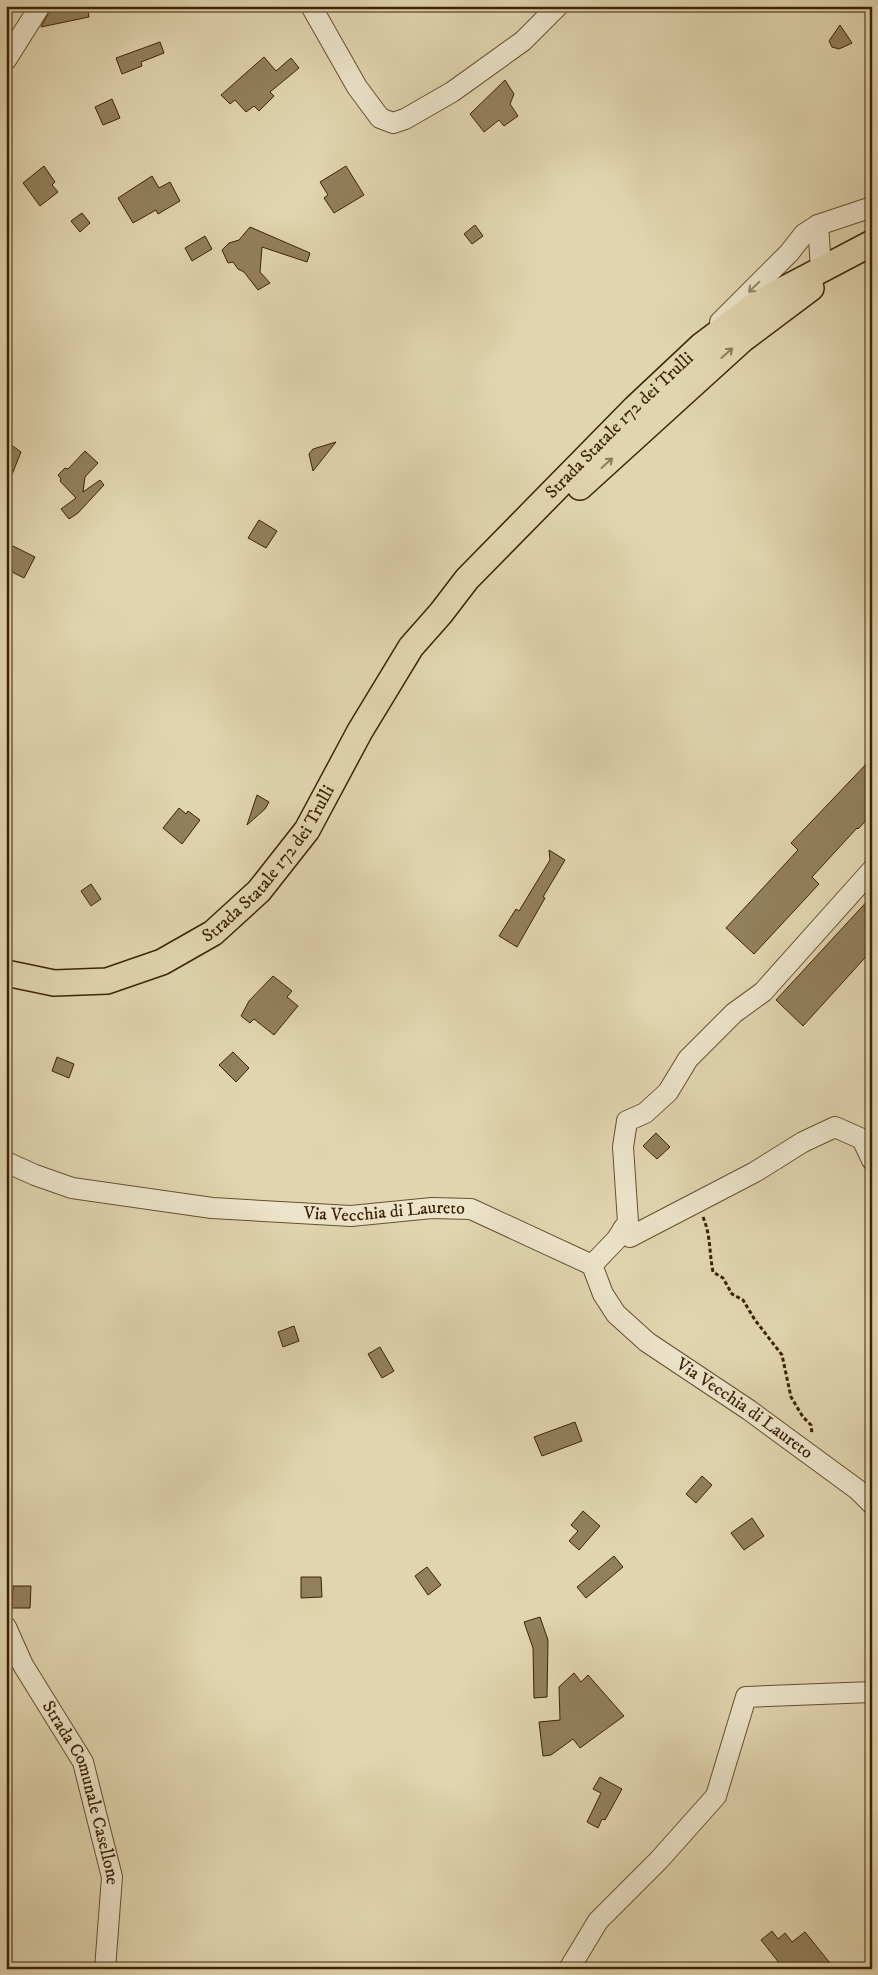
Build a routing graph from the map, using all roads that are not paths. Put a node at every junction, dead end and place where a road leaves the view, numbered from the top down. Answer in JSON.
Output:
{"nodes":[{"id":1,"x":40,"y":6,"type":"edge"},
{"id":2,"x":311,"y":6,"type":"edge"},
{"id":3,"x":558,"y":6,"type":"edge"},
{"id":4,"x":6,"y":60,"type":"edge"},
{"id":5,"x":872,"y":208,"type":"edge"},
{"id":6,"x":818,"y":225,"type":"junction"},
{"id":7,"x":872,"y":243,"type":"edge"},
{"id":8,"x":789,"y":253,"type":"junction"},
{"id":9,"x":821,"y":268,"type":"junction"},
{"id":10,"x":799,"y":280,"type":"junction"},
{"id":11,"x":702,"y":346,"type":"junction"},
{"id":12,"x":441,"y":613,"type":"junction"},
{"id":13,"x":872,"y":870,"type":"edge"},
{"id":14,"x":6,"y":973,"type":"edge"},
{"id":15,"x":872,"y":1160,"type":"edge"},
{"id":16,"x":6,"y":1162,"type":"edge"},
{"id":17,"x":624,"y":1229,"type":"junction"},
{"id":18,"x":592,"y":1265,"type":"junction"},
{"id":19,"x":872,"y":1504,"type":"edge"},
{"id":20,"x":6,"y":1627,"type":"edge"},
{"id":21,"x":872,"y":1692,"type":"edge"},
{"id":22,"x":106,"y":1969,"type":"edge"},
{"id":23,"x":569,"y":1969,"type":"edge"}],
"edges":[{"from":1,"to":4,"type":"street"},
{"from":2,"to":3,"type":"street"},
{"from":5,"to":6,"type":"street"},
{"from":6,"to":8,"type":"street"},
{"from":6,"to":9,"type":"street"},
{"from":7,"to":9,"type":"main road","name":"Strada Statale 172 dei Trulli"},
{"from":8,"to":10,"type":"street"},
{"from":8,"to":11,"type":"street","one_way":true},
{"from":9,"to":10,"type":"main road","name":"Strada Statale 172 dei Trulli"},
{"from":12,"to":9,"type":"main road","name":"Strada Statale 172 dei Trulli","one_way":true},
{"from":10,"to":11,"type":"main road","name":"Strada Statale 172 dei Trulli"},
{"from":11,"to":12,"type":"main road","name":"Strada Statale 172 dei Trulli"},
{"from":12,"to":14,"type":"main road","name":"Strada Statale 172 dei Trulli"},
{"from":13,"to":17,"type":"street"},
{"from":15,"to":17,"type":"street"},
{"from":16,"to":18,"type":"street","name":"Via Vecchia di Laureto"},
{"from":17,"to":18,"type":"street"},
{"from":18,"to":19,"type":"street","name":"Via Vecchia di Laureto"},
{"from":20,"to":22,"type":"street","name":"Strada Comunale Casellone"},
{"from":21,"to":23,"type":"street"}]}
